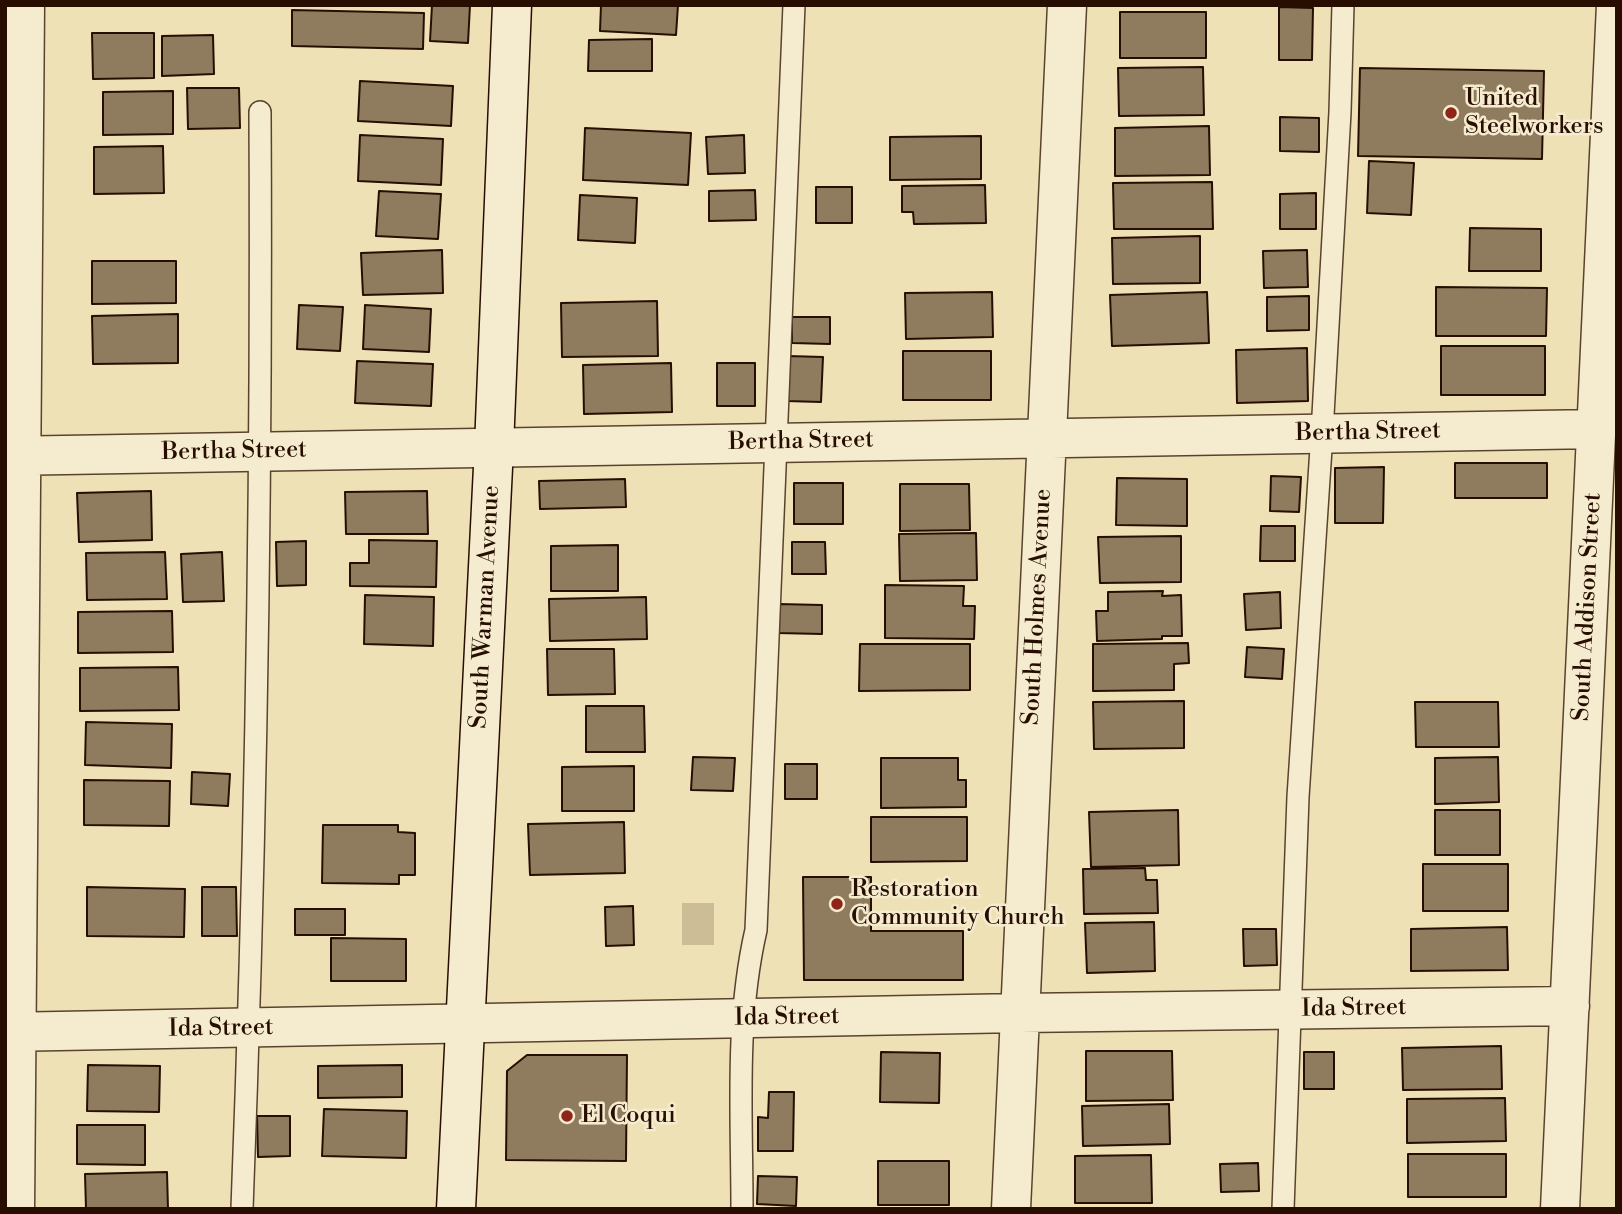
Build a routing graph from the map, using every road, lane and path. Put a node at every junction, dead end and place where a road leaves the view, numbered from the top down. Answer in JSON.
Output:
{"nodes":[{"id":1,"x":25,"y":5,"type":"edge"},
{"id":2,"x":512,"y":5,"type":"edge"},
{"id":3,"x":794,"y":5,"type":"edge"},
{"id":4,"x":1066,"y":5,"type":"edge"},
{"id":5,"x":1343,"y":5,"type":"edge"},
{"id":6,"x":1616,"y":5,"type":"edge"},
{"id":7,"x":260,"y":112,"type":"dead end"},
{"id":8,"x":1597,"y":429,"type":"junction"},
{"id":9,"x":1322,"y":433,"type":"junction"},
{"id":10,"x":1046,"y":439,"type":"junction"},
{"id":11,"x":776,"y":443,"type":"junction"},
{"id":12,"x":494,"y":447,"type":"junction"},
{"id":13,"x":260,"y":451,"type":"junction"},
{"id":14,"x":14,"y":455,"type":"edge"},
{"id":15,"x":1570,"y":1006,"type":"junction"},
{"id":16,"x":1292,"y":1010,"type":"junction"},
{"id":17,"x":1020,"y":1013,"type":"junction"},
{"id":18,"x":742,"y":1019,"type":"junction"},
{"id":19,"x":465,"y":1025,"type":"junction"},
{"id":20,"x":249,"y":1028,"type":"junction"},
{"id":21,"x":11,"y":1032,"type":"edge"},
{"id":22,"x":15,"y":1209,"type":"edge"},
{"id":23,"x":242,"y":1209,"type":"edge"},
{"id":24,"x":456,"y":1209,"type":"edge"},
{"id":25,"x":742,"y":1209,"type":"edge"},
{"id":26,"x":1011,"y":1209,"type":"edge"},
{"id":27,"x":1283,"y":1209,"type":"edge"},
{"id":28,"x":1560,"y":1209,"type":"edge"}],
"edges":[{"from":1,"to":14,"type":"street"},
{"from":2,"to":12,"type":"street","name":"South Warman Avenue"},
{"from":3,"to":11,"type":"lane"},
{"from":4,"to":10,"type":"street","name":"South Holmes Avenue"},
{"from":5,"to":9,"type":"lane"},
{"from":6,"to":8,"type":"street","name":"South Addison Street"},
{"from":7,"to":13,"type":"lane"},
{"from":8,"to":9,"type":"street","name":"Bertha Street"},
{"from":8,"to":15,"type":"street","name":"South Addison Street"},
{"from":9,"to":10,"type":"street","name":"Bertha Street"},
{"from":9,"to":16,"type":"lane"},
{"from":10,"to":11,"type":"street","name":"Bertha Street"},
{"from":10,"to":17,"type":"street","name":"South Holmes Avenue"},
{"from":11,"to":12,"type":"street","name":"Bertha Street"},
{"from":11,"to":18,"type":"lane"},
{"from":12,"to":13,"type":"street","name":"Bertha Street"},
{"from":12,"to":19,"type":"street","name":"South Warman Avenue"},
{"from":13,"to":14,"type":"street","name":"Bertha Street"},
{"from":13,"to":20,"type":"lane"},
{"from":14,"to":21,"type":"street"},
{"from":15,"to":16,"type":"street","name":"Ida Street"},
{"from":15,"to":28,"type":"street","name":"South Addison Street"},
{"from":16,"to":17,"type":"street","name":"Ida Street"},
{"from":16,"to":27,"type":"lane"},
{"from":17,"to":18,"type":"street","name":"Ida Street"},
{"from":17,"to":26,"type":"street","name":"South Holmes Avenue"},
{"from":18,"to":19,"type":"street","name":"Ida Street"},
{"from":18,"to":25,"type":"lane"},
{"from":19,"to":20,"type":"street","name":"Ida Street"},
{"from":19,"to":24,"type":"street","name":"South Warman Avenue"},
{"from":20,"to":21,"type":"street","name":"Ida Street"},
{"from":20,"to":23,"type":"lane"},
{"from":21,"to":22,"type":"street"}]}
